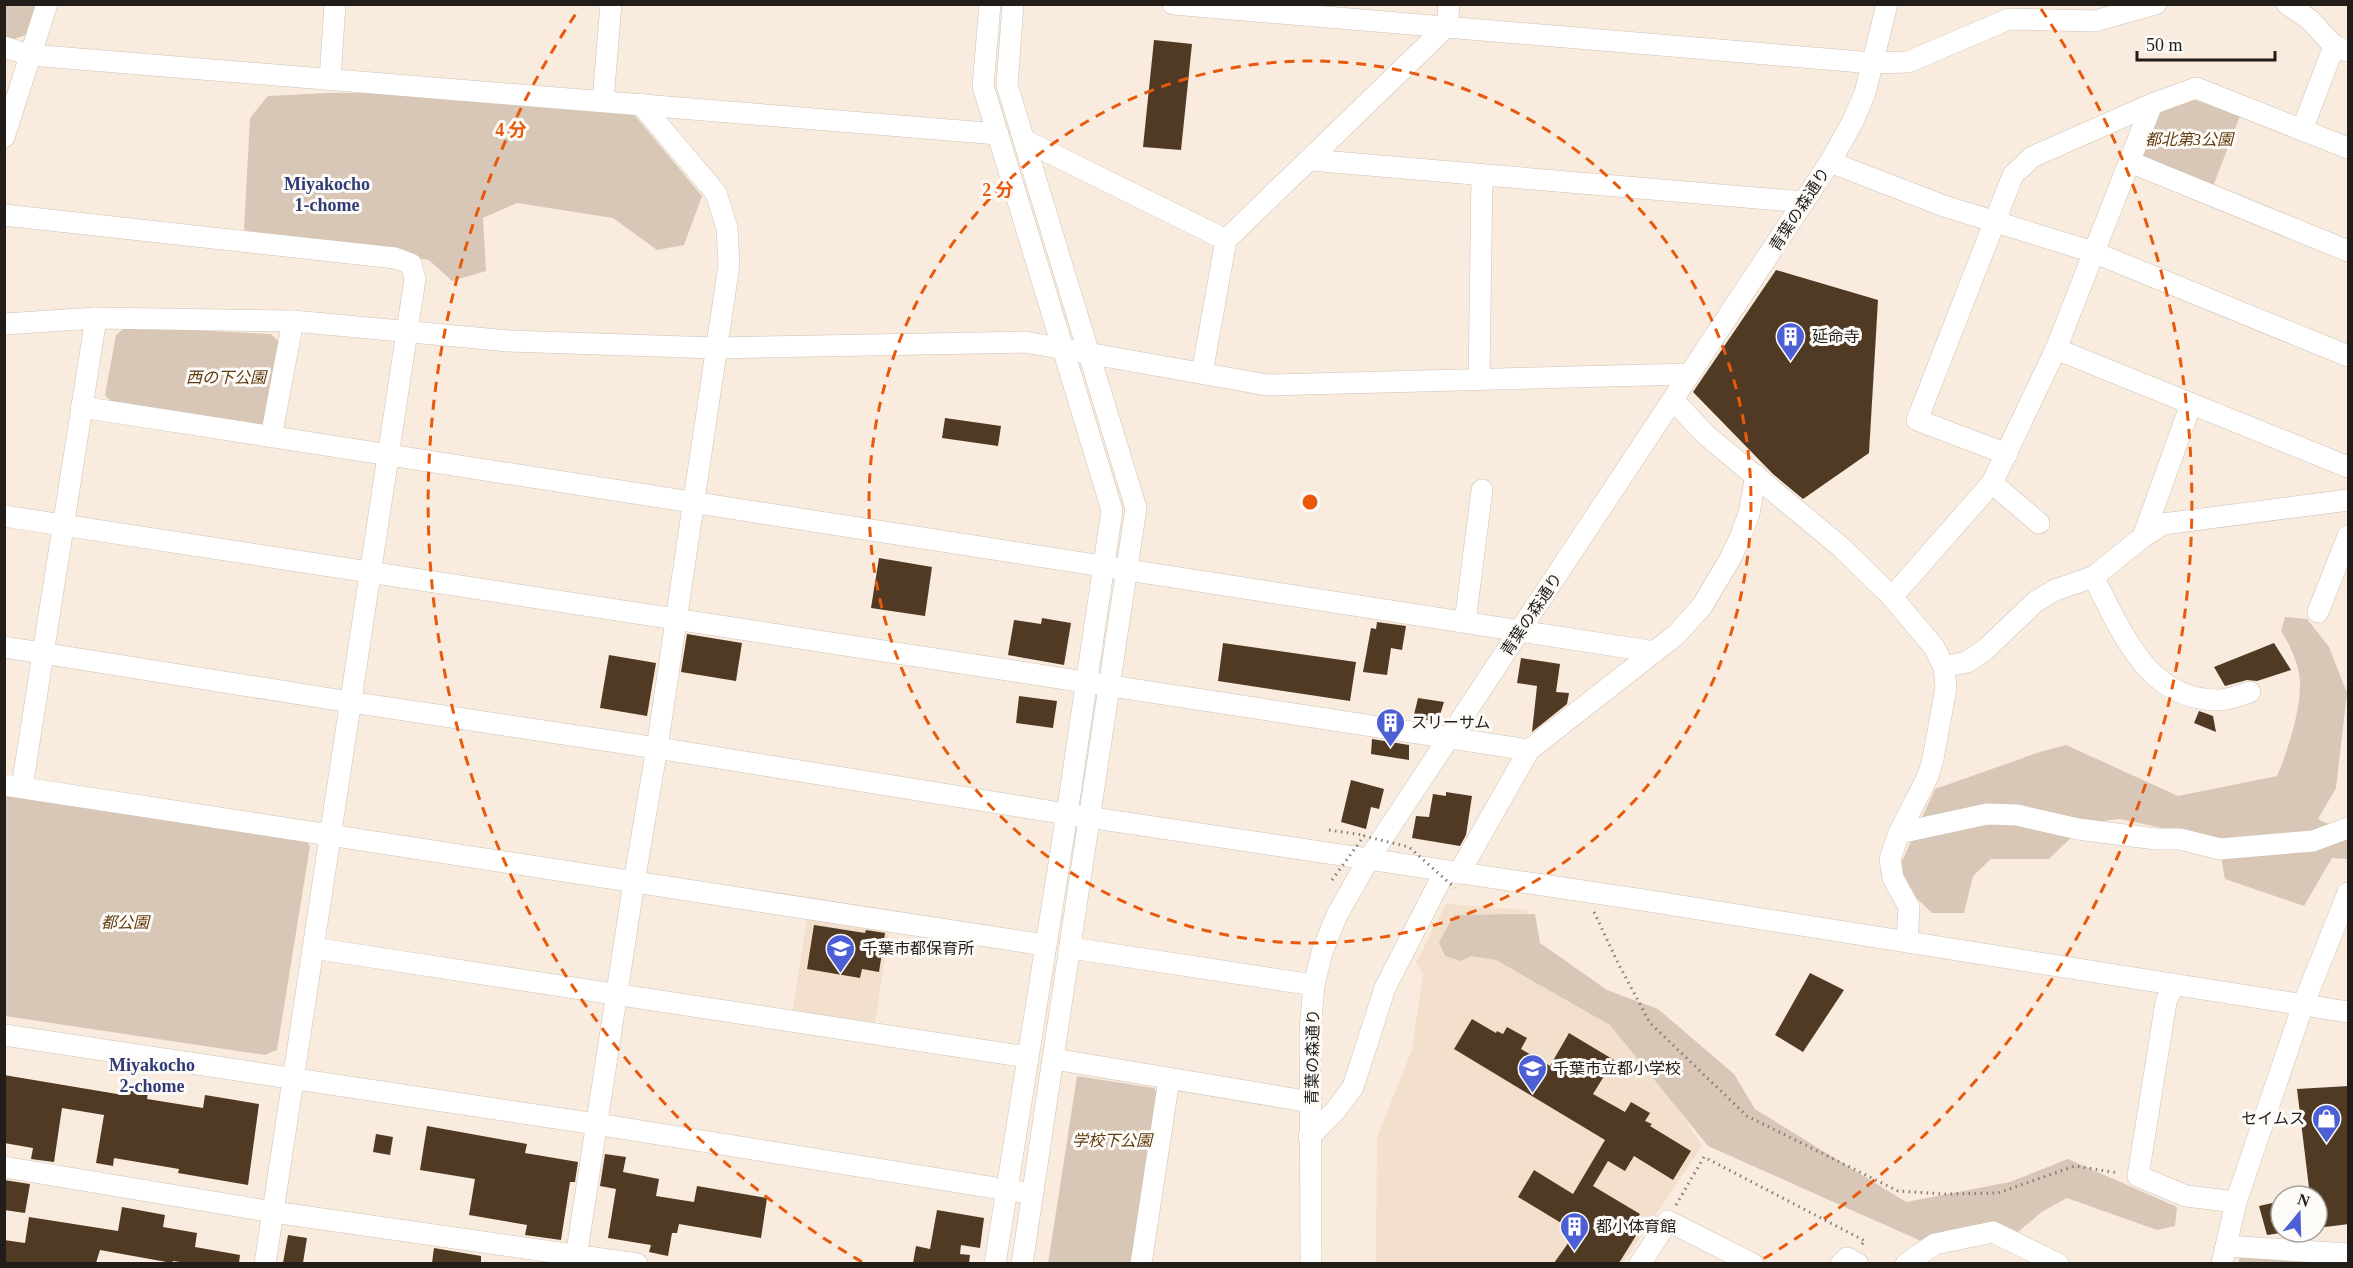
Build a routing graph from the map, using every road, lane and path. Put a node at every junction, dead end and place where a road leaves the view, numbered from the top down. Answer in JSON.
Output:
{"nodes":[{"id":1,"x":47,"y":4,"type":"edge"},
{"id":2,"x":335,"y":4,"type":"edge"},
{"id":3,"x":610,"y":4,"type":"edge"},
{"id":4,"x":990,"y":4,"type":"edge"},
{"id":5,"x":1013,"y":4,"type":"edge"},
{"id":6,"x":1173,"y":4,"type":"edge"},
{"id":7,"x":1449,"y":4,"type":"edge"},
{"id":8,"x":1887,"y":4,"type":"edge"},
{"id":9,"x":2156,"y":4,"type":"edge"},
{"id":10,"x":2287,"y":4,"type":"edge"},
{"id":11,"x":1448,"y":26,"type":"junction"},
{"id":12,"x":4,"y":47,"type":"edge"},
{"id":13,"x":2341,"y":49,"type":"edge"},
{"id":14,"x":30,"y":55,"type":"junction"},
{"id":15,"x":1873,"y":63,"type":"junction"},
{"id":16,"x":330,"y":79,"type":"junction"},
{"id":17,"x":603,"y":101,"type":"junction"},
{"id":18,"x":641,"y":104,"type":"junction"},
{"id":19,"x":2152,"y":104,"type":"junction"},
{"id":20,"x":2302,"y":130,"type":"junction"},
{"id":21,"x":998,"y":134,"type":"junction"},
{"id":22,"x":4,"y":138,"type":"edge"},
{"id":23,"x":1024,"y":140,"type":"junction"},
{"id":24,"x":2349,"y":148,"type":"edge"},
{"id":25,"x":1310,"y":160,"type":"junction"},
{"id":26,"x":1830,"y":162,"type":"junction"},
{"id":27,"x":2130,"y":162,"type":"junction"},
{"id":28,"x":1482,"y":175,"type":"junction"},
{"id":29,"x":1804,"y":202,"type":"junction"},
{"id":30,"x":4,"y":215,"type":"edge"},
{"id":31,"x":1994,"y":222,"type":"junction"},
{"id":32,"x":1226,"y":240,"type":"junction"},
{"id":33,"x":2349,"y":250,"type":"edge"},
{"id":34,"x":2093,"y":252,"type":"junction"},
{"id":35,"x":96,"y":318,"type":"junction"},
{"id":36,"x":293,"y":321,"type":"junction"},
{"id":37,"x":4,"y":324,"type":"edge"},
{"id":38,"x":407,"y":331,"type":"junction"},
{"id":39,"x":717,"y":348,"type":"junction"},
{"id":40,"x":1063,"y":348,"type":"junction"},
{"id":41,"x":2056,"y":349,"type":"junction"},
{"id":42,"x":1088,"y":353,"type":"junction"},
{"id":43,"x":2349,"y":356,"type":"edge"},
{"id":44,"x":1202,"y":373,"type":"junction"},
{"id":45,"x":1689,"y":374,"type":"junction"},
{"id":46,"x":1479,"y":380,"type":"junction"},
{"id":47,"x":1673,"y":400,"type":"junction"},
{"id":48,"x":2191,"y":404,"type":"junction"},
{"id":49,"x":81,"y":407,"type":"junction"},
{"id":50,"x":271,"y":437,"type":"junction"},
{"id":51,"x":2007,"y":454,"type":"junction"},
{"id":52,"x":388,"y":455,"type":"junction"},
{"id":53,"x":2349,"y":467,"type":"edge"},
{"id":54,"x":1756,"y":475,"type":"junction"},
{"id":55,"x":1992,"y":483,"type":"junction"},
{"id":56,"x":1482,"y":490,"type":"dead end"},
{"id":57,"x":2349,"y":500,"type":"edge"},
{"id":58,"x":692,"y":502,"type":"junction"},
{"id":59,"x":4,"y":516,"type":"edge"},
{"id":60,"x":2039,"y":523,"type":"dead end"},
{"id":61,"x":63,"y":525,"type":"junction"},
{"id":62,"x":2349,"y":536,"type":"edge"},
{"id":63,"x":2143,"y":537,"type":"junction"},
{"id":64,"x":1104,"y":566,"type":"junction"},
{"id":65,"x":1126,"y":570,"type":"junction"},
{"id":66,"x":370,"y":572,"type":"junction"},
{"id":67,"x":2342,"y":572,"type":"edge"},
{"id":68,"x":2092,"y":577,"type":"junction"},
{"id":69,"x":1892,"y":597,"type":"junction"},
{"id":70,"x":2318,"y":612,"type":"dead end"},
{"id":71,"x":675,"y":619,"type":"junction"},
{"id":72,"x":1465,"y":622,"type":"junction"},
{"id":73,"x":1520,"y":631,"type":"junction"},
{"id":74,"x":4,"y":647,"type":"edge"},
{"id":75,"x":1654,"y":652,"type":"junction"},
{"id":76,"x":43,"y":653,"type":"junction"},
{"id":77,"x":1944,"y":667,"type":"junction"},
{"id":78,"x":1086,"y":682,"type":"junction"},
{"id":79,"x":1109,"y":686,"type":"junction"},
{"id":80,"x":2250,"y":692,"type":"dead end"},
{"id":81,"x":350,"y":702,"type":"junction"},
{"id":82,"x":1449,"y":738,"type":"junction"},
{"id":83,"x":657,"y":748,"type":"junction"},
{"id":84,"x":1529,"y":750,"type":"junction"},
{"id":85,"x":13,"y":786,"type":"edge"},
{"id":86,"x":1067,"y":814,"type":"junction"},
{"id":87,"x":1091,"y":818,"type":"junction"},
{"id":88,"x":2349,"y":828,"type":"edge"},
{"id":89,"x":1329,"y":830,"type":"dead end"},
{"id":90,"x":1899,"y":833,"type":"junction"},
{"id":91,"x":330,"y":835,"type":"junction"},
{"id":92,"x":1364,"y":836,"type":"junction"},
{"id":93,"x":1368,"y":860,"type":"junction"},
{"id":94,"x":1453,"y":877,"type":"junction"},
{"id":95,"x":1332,"y":880,"type":"dead end"},
{"id":96,"x":634,"y":882,"type":"junction"},
{"id":97,"x":1590,"y":892,"type":"junction"},
{"id":98,"x":2349,"y":893,"type":"edge"},
{"id":99,"x":1907,"y":942,"type":"junction"},
{"id":100,"x":1045,"y":945,"type":"junction"},
{"id":101,"x":313,"y":948,"type":"junction"},
{"id":102,"x":1071,"y":948,"type":"junction"},
{"id":103,"x":2174,"y":984,"type":"junction"},
{"id":104,"x":1314,"y":985,"type":"junction"},
{"id":105,"x":616,"y":994,"type":"junction"},
{"id":106,"x":2302,"y":1005,"type":"junction"},
{"id":107,"x":2349,"y":1012,"type":"edge"},
{"id":108,"x":4,"y":1035,"type":"edge"},
{"id":109,"x":1027,"y":1058,"type":"junction"},
{"id":110,"x":1054,"y":1059,"type":"junction"},
{"id":111,"x":293,"y":1077,"type":"junction"},
{"id":112,"x":1169,"y":1078,"type":"junction"},
{"id":113,"x":1311,"y":1102,"type":"junction"},
{"id":114,"x":596,"y":1124,"type":"junction"},
{"id":115,"x":1309,"y":1137,"type":"junction"},
{"id":116,"x":4,"y":1167,"type":"edge"},
{"id":117,"x":2138,"y":1176,"type":"junction"},
{"id":118,"x":1007,"y":1190,"type":"junction"},
{"id":119,"x":1033,"y":1194,"type":"junction"},
{"id":120,"x":2236,"y":1202,"type":"junction"},
{"id":121,"x":273,"y":1212,"type":"junction"},
{"id":122,"x":1668,"y":1221,"type":"junction"},
{"id":123,"x":2349,"y":1254,"type":"edge"},
{"id":124,"x":2224,"y":1255,"type":"edge"},
{"id":125,"x":576,"y":1259,"type":"edge"},
{"id":126,"x":1848,"y":1262,"type":"edge"},
{"id":127,"x":265,"y":1263,"type":"edge"},
{"id":128,"x":636,"y":1263,"type":"edge"},
{"id":129,"x":995,"y":1263,"type":"edge"},
{"id":130,"x":1022,"y":1263,"type":"edge"},
{"id":131,"x":1141,"y":1263,"type":"edge"},
{"id":132,"x":1311,"y":1263,"type":"edge"},
{"id":133,"x":1640,"y":1263,"type":"edge"},
{"id":134,"x":1753,"y":1263,"type":"edge"},
{"id":135,"x":1906,"y":1263,"type":"edge"},
{"id":136,"x":2058,"y":1263,"type":"edge"}],
"edges":[{"from":1,"to":14,"type":"street"},
{"from":2,"to":16,"type":"street"},
{"from":3,"to":17,"type":"street"},
{"from":4,"to":21,"type":"street"},
{"from":5,"to":23,"type":"street"},
{"from":6,"to":11,"type":"street"},
{"from":7,"to":11,"type":"street"},
{"from":8,"to":15,"type":"street","name":"青葉の森通り"},
{"from":9,"to":15,"type":"street"},
{"from":10,"to":13,"type":"street"},
{"from":11,"to":15,"type":"street"},
{"from":11,"to":25,"type":"street"},
{"from":12,"to":14,"type":"street"},
{"from":13,"to":20,"type":"street"},
{"from":14,"to":16,"type":"street"},
{"from":14,"to":22,"type":"street"},
{"from":15,"to":26,"type":"street","name":"青葉の森通り"},
{"from":16,"to":17,"type":"street"},
{"from":17,"to":18,"type":"street"},
{"from":18,"to":21,"type":"street"},
{"from":18,"to":39,"type":"street"},
{"from":19,"to":20,"type":"street"},
{"from":19,"to":27,"type":"street"},
{"from":19,"to":31,"type":"street"},
{"from":20,"to":24,"type":"street"},
{"from":21,"to":40,"type":"street"},
{"from":23,"to":32,"type":"street"},
{"from":23,"to":42,"type":"street"},
{"from":25,"to":28,"type":"street"},
{"from":25,"to":32,"type":"street"},
{"from":26,"to":29,"type":"street","name":"青葉の森通り"},
{"from":26,"to":31,"type":"street"},
{"from":27,"to":33,"type":"street"},
{"from":27,"to":34,"type":"street"},
{"from":28,"to":29,"type":"street"},
{"from":28,"to":46,"type":"street"},
{"from":29,"to":45,"type":"street","name":"青葉の森通り"},
{"from":30,"to":38,"type":"street"},
{"from":31,"to":34,"type":"street"},
{"from":31,"to":51,"type":"street"},
{"from":32,"to":44,"type":"street"},
{"from":34,"to":41,"type":"street"},
{"from":34,"to":43,"type":"street"},
{"from":35,"to":36,"type":"street"},
{"from":35,"to":37,"type":"street"},
{"from":35,"to":49,"type":"street"},
{"from":36,"to":38,"type":"street"},
{"from":36,"to":50,"type":"street"},
{"from":38,"to":39,"type":"street"},
{"from":38,"to":52,"type":"street"},
{"from":39,"to":40,"type":"street"},
{"from":39,"to":58,"type":"street"},
{"from":40,"to":42,"type":"street"},
{"from":40,"to":64,"type":"street"},
{"from":41,"to":48,"type":"street"},
{"from":41,"to":51,"type":"street"},
{"from":42,"to":44,"type":"street"},
{"from":42,"to":65,"type":"street"},
{"from":44,"to":46,"type":"street"},
{"from":45,"to":46,"type":"street"},
{"from":45,"to":47,"type":"street","name":"青葉の森通り"},
{"from":47,"to":54,"type":"street"},
{"from":47,"to":73,"type":"street","name":"青葉の森通り"},
{"from":48,"to":53,"type":"street"},
{"from":48,"to":63,"type":"street"},
{"from":49,"to":50,"type":"street"},
{"from":49,"to":61,"type":"street"},
{"from":50,"to":52,"type":"street"},
{"from":51,"to":55,"type":"street"},
{"from":52,"to":58,"type":"street"},
{"from":52,"to":66,"type":"street"},
{"from":54,"to":69,"type":"street"},
{"from":54,"to":75,"type":"street"},
{"from":55,"to":60,"type":"street"},
{"from":55,"to":69,"type":"street"},
{"from":56,"to":72,"type":"street"},
{"from":57,"to":63,"type":"street"},
{"from":58,"to":64,"type":"street"},
{"from":58,"to":71,"type":"street"},
{"from":59,"to":61,"type":"street"},
{"from":61,"to":66,"type":"street"},
{"from":61,"to":76,"type":"street"},
{"from":62,"to":67,"type":"street"},
{"from":63,"to":68,"type":"street"},
{"from":64,"to":65,"type":"street"},
{"from":64,"to":78,"type":"street"},
{"from":65,"to":72,"type":"street"},
{"from":65,"to":79,"type":"street"},
{"from":66,"to":71,"type":"street"},
{"from":66,"to":81,"type":"street"},
{"from":67,"to":70,"type":"street"},
{"from":68,"to":77,"type":"street"},
{"from":68,"to":80,"type":"street"},
{"from":69,"to":77,"type":"street"},
{"from":71,"to":78,"type":"street"},
{"from":71,"to":83,"type":"street"},
{"from":72,"to":73,"type":"street"},
{"from":73,"to":75,"type":"street"},
{"from":73,"to":82,"type":"street","name":"青葉の森通り"},
{"from":74,"to":76,"type":"street"},
{"from":75,"to":84,"type":"street"},
{"from":76,"to":81,"type":"street"},
{"from":76,"to":85,"type":"street"},
{"from":77,"to":90,"type":"street"},
{"from":78,"to":79,"type":"street"},
{"from":78,"to":86,"type":"street"},
{"from":79,"to":82,"type":"street"},
{"from":79,"to":87,"type":"street"},
{"from":81,"to":83,"type":"street"},
{"from":81,"to":91,"type":"street"},
{"from":82,"to":84,"type":"street"},
{"from":82,"to":93,"type":"street","name":"青葉の森通り"},
{"from":83,"to":86,"type":"street"},
{"from":83,"to":96,"type":"street"},
{"from":84,"to":94,"type":"street"},
{"from":85,"to":91,"type":"street"},
{"from":86,"to":87,"type":"street"},
{"from":86,"to":100,"type":"street"},
{"from":87,"to":93,"type":"street"},
{"from":87,"to":102,"type":"street"},
{"from":88,"to":90,"type":"street"},
{"from":89,"to":92,"type":"path"},
{"from":90,"to":99,"type":"street"},
{"from":91,"to":96,"type":"street"},
{"from":91,"to":101,"type":"street"},
{"from":92,"to":94,"type":"path","bridge":true},
{"from":92,"to":95,"type":"path","bridge":true},
{"from":93,"to":94,"type":"street"},
{"from":93,"to":104,"type":"street","name":"青葉の森通り"},
{"from":94,"to":97,"type":"street"},
{"from":94,"to":115,"type":"street"},
{"from":96,"to":100,"type":"street"},
{"from":96,"to":105,"type":"street"},
{"from":97,"to":99,"type":"street"},
{"from":97,"to":117,"type":"path"},
{"from":98,"to":106,"type":"street"},
{"from":99,"to":103,"type":"street"},
{"from":100,"to":109,"type":"street"},
{"from":101,"to":105,"type":"street"},
{"from":101,"to":111,"type":"street"},
{"from":102,"to":104,"type":"street"},
{"from":102,"to":110,"type":"street"},
{"from":103,"to":106,"type":"street"},
{"from":103,"to":117,"type":"street"},
{"from":104,"to":113,"type":"street","name":"青葉の森通り"},
{"from":105,"to":109,"type":"street"},
{"from":105,"to":114,"type":"street"},
{"from":106,"to":107,"type":"street"},
{"from":106,"to":120,"type":"street"},
{"from":108,"to":111,"type":"street"},
{"from":109,"to":118,"type":"street"},
{"from":110,"to":112,"type":"street"},
{"from":110,"to":119,"type":"street"},
{"from":111,"to":114,"type":"street"},
{"from":111,"to":121,"type":"street"},
{"from":112,"to":113,"type":"street"},
{"from":112,"to":131,"type":"street"},
{"from":113,"to":115,"type":"street","name":"青葉の森通り"},
{"from":114,"to":118,"type":"street"},
{"from":114,"to":125,"type":"street"},
{"from":115,"to":132,"type":"street","name":"青葉の森通り"},
{"from":116,"to":121,"type":"street"},
{"from":117,"to":120,"type":"street"},
{"from":118,"to":119,"type":"street"},
{"from":118,"to":129,"type":"street"},
{"from":119,"to":130,"type":"street"},
{"from":120,"to":124,"type":"street"},
{"from":121,"to":125,"type":"street"},
{"from":121,"to":127,"type":"street"},
{"from":122,"to":126,"type":"path"},
{"from":122,"to":133,"type":"street"},
{"from":122,"to":134,"type":"street"},
{"from":123,"to":124,"type":"street"},
{"from":125,"to":128,"type":"street"},
{"from":135,"to":136,"type":"street"}]}
